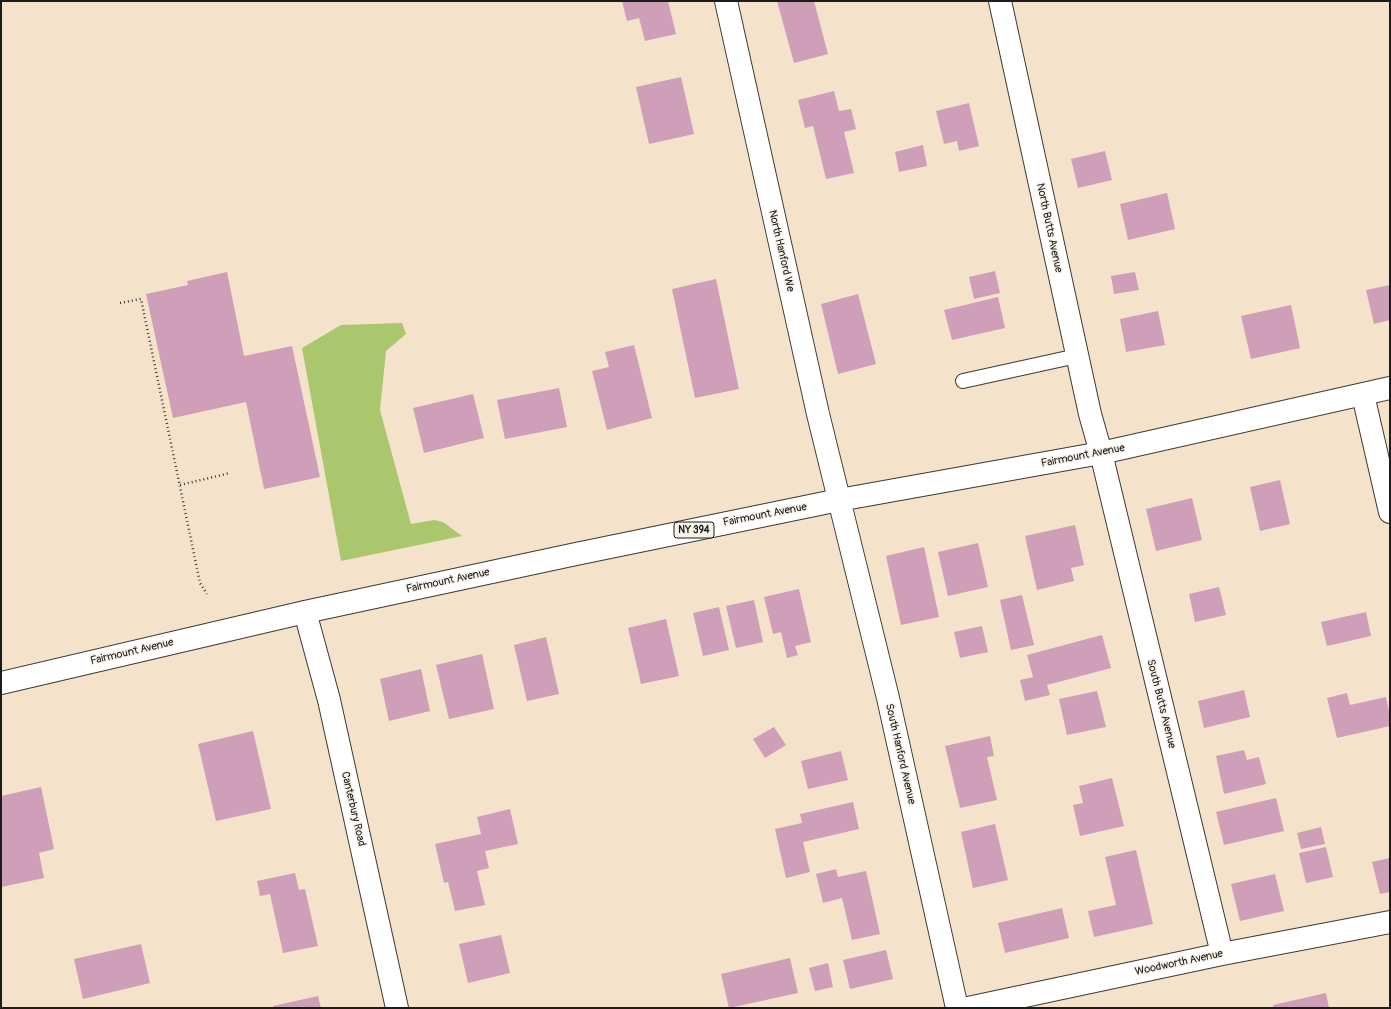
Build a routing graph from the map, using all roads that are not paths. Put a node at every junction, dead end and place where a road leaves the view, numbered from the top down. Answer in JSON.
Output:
{"nodes":[{"id":1,"x":726,"y":1,"type":"edge"},
{"id":2,"x":1000,"y":1,"type":"edge"},
{"id":3,"x":1077,"y":356,"type":"junction"},
{"id":4,"x":963,"y":381,"type":"dead end"},
{"id":5,"x":1390,"y":388,"type":"edge"},
{"id":6,"x":1363,"y":394,"type":"junction"},
{"id":7,"x":1101,"y":454,"type":"junction"},
{"id":8,"x":839,"y":500,"type":"junction"},
{"id":9,"x":1390,"y":512,"type":"edge"},
{"id":10,"x":305,"y":612,"type":"junction"},
{"id":11,"x":1,"y":683,"type":"edge"},
{"id":12,"x":1390,"y":922,"type":"edge"},
{"id":13,"x":1222,"y":954,"type":"junction"},
{"id":14,"x":397,"y":1008,"type":"edge"},
{"id":15,"x":957,"y":1008,"type":"edge"},
{"id":16,"x":968,"y":1008,"type":"edge"}],
"edges":[{"from":1,"to":8,"type":"street","name":"North Hanford We"},
{"from":2,"to":3,"type":"street","name":"North Butts Avenue"},
{"from":3,"to":4,"type":"lane"},
{"from":3,"to":7,"type":"street","name":"North Butts Avenue"},
{"from":5,"to":6,"type":"street","name":"Fairmount Avenue","number":"NY 394"},
{"from":6,"to":7,"type":"street","name":"Fairmount Avenue","number":"NY 394"},
{"from":6,"to":9,"type":"street"},
{"from":7,"to":8,"type":"street","name":"Fairmount Avenue","number":"NY 394"},
{"from":7,"to":13,"type":"street","name":"South Butts Avenue"},
{"from":8,"to":10,"type":"street","name":"Fairmount Avenue","number":"NY 394"},
{"from":8,"to":15,"type":"street","name":"South Hanford Avenue"},
{"from":10,"to":11,"type":"street","name":"Fairmount Avenue","number":"NY 394"},
{"from":10,"to":14,"type":"street","name":"Canterbury Road"},
{"from":12,"to":13,"type":"street","name":"Woodworth Avenue"},
{"from":13,"to":16,"type":"street","name":"Woodworth Avenue"}]}
